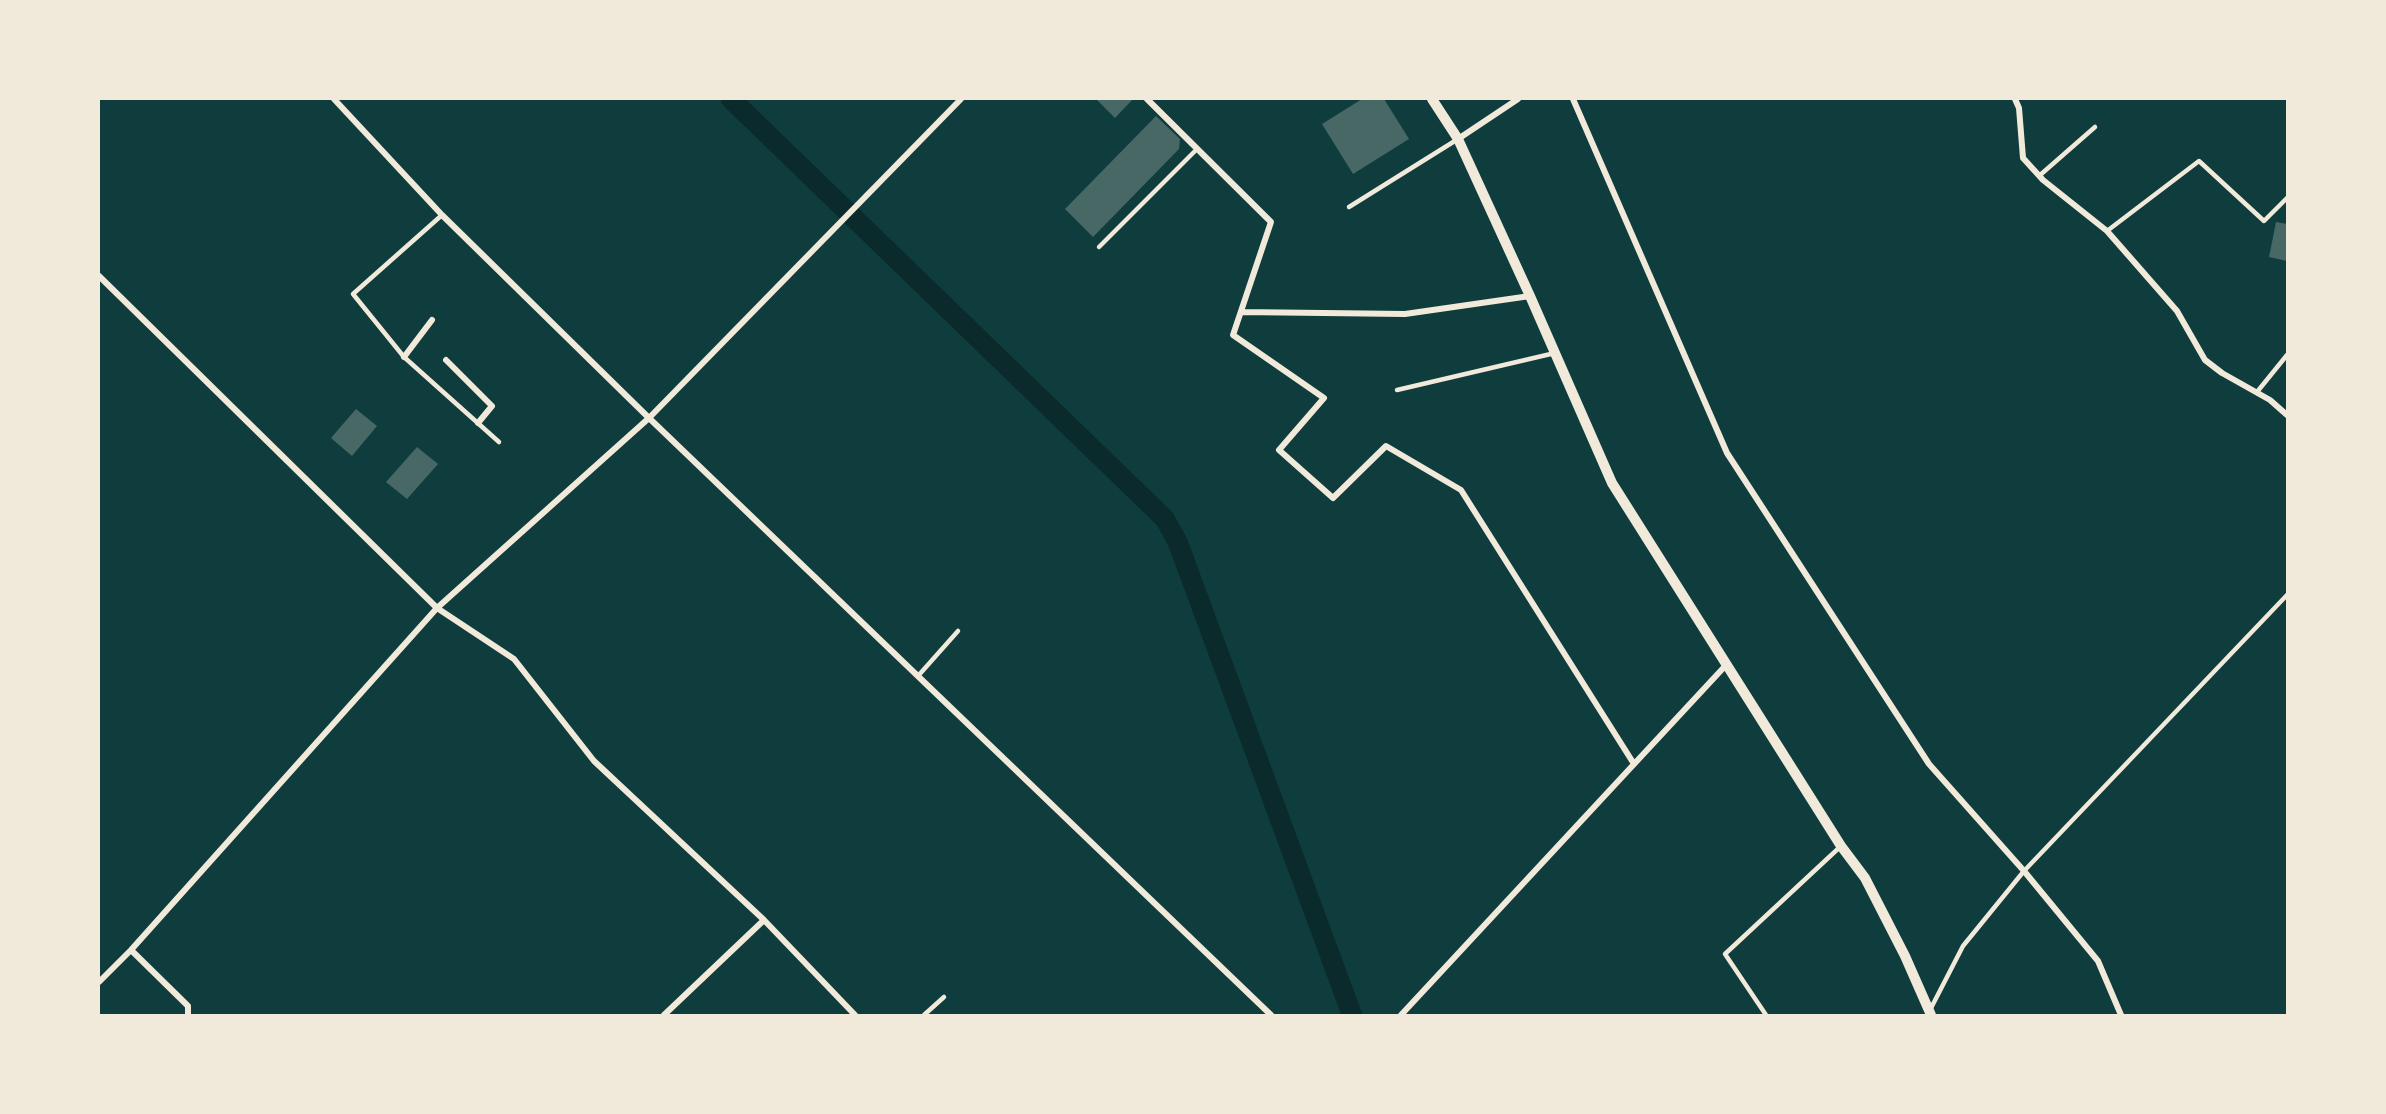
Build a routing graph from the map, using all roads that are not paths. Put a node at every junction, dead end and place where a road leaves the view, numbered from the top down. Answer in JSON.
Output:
{"nodes":[{"id":1,"x":334,"y":99,"type":"edge"},
{"id":2,"x":962,"y":99,"type":"edge"},
{"id":3,"x":1147,"y":99,"type":"edge"},
{"id":4,"x":1432,"y":99,"type":"edge"},
{"id":5,"x":1518,"y":99,"type":"edge"},
{"id":6,"x":1573,"y":99,"type":"edge"},
{"id":7,"x":2015,"y":99,"type":"edge"},
{"id":8,"x":2095,"y":127,"type":"dead end"},
{"id":9,"x":1458,"y":139,"type":"junction"},
{"id":10,"x":1197,"y":149,"type":"junction"},
{"id":11,"x":2039,"y":176,"type":"junction"},
{"id":12,"x":2287,"y":198,"type":"edge"},
{"id":13,"x":1349,"y":207,"type":"dead end"},
{"id":14,"x":442,"y":215,"type":"junction"},
{"id":15,"x":2107,"y":231,"type":"junction"},
{"id":16,"x":1099,"y":248,"type":"dead end"},
{"id":17,"x":99,"y":276,"type":"edge"},
{"id":18,"x":1530,"y":296,"type":"junction"},
{"id":19,"x":1241,"y":312,"type":"junction"},
{"id":20,"x":432,"y":320,"type":"dead end"},
{"id":21,"x":1555,"y":353,"type":"junction"},
{"id":22,"x":2287,"y":355,"type":"edge"},
{"id":23,"x":404,"y":357,"type":"junction"},
{"id":24,"x":446,"y":360,"type":"dead end"},
{"id":25,"x":1397,"y":390,"type":"dead end"},
{"id":26,"x":2257,"y":392,"type":"junction"},
{"id":27,"x":2287,"y":415,"type":"edge"},
{"id":28,"x":649,"y":418,"type":"junction"},
{"id":29,"x":478,"y":423,"type":"junction"},
{"id":30,"x":499,"y":442,"type":"dead end"},
{"id":31,"x":2287,"y":595,"type":"edge"},
{"id":32,"x":437,"y":608,"type":"junction"},
{"id":33,"x":958,"y":632,"type":"dead end"},
{"id":34,"x":1727,"y":663,"type":"junction"},
{"id":35,"x":918,"y":676,"type":"junction"},
{"id":36,"x":1634,"y":764,"type":"junction"},
{"id":37,"x":1841,"y":846,"type":"junction"},
{"id":38,"x":2024,"y":872,"type":"junction"},
{"id":39,"x":764,"y":920,"type":"junction"},
{"id":40,"x":131,"y":950,"type":"junction"},
{"id":41,"x":99,"y":982,"type":"edge"},
{"id":42,"x":944,"y":997,"type":"dead end"},
{"id":43,"x":1930,"y":1013,"type":"edge"},
{"id":44,"x":188,"y":1015,"type":"edge"},
{"id":45,"x":664,"y":1015,"type":"edge"},
{"id":46,"x":855,"y":1015,"type":"edge"},
{"id":47,"x":924,"y":1015,"type":"edge"},
{"id":48,"x":1271,"y":1015,"type":"edge"},
{"id":49,"x":1401,"y":1015,"type":"edge"},
{"id":50,"x":1766,"y":1015,"type":"edge"},
{"id":51,"x":2121,"y":1015,"type":"edge"}],
"edges":[{"from":1,"to":14,"type":"street"},
{"from":2,"to":28,"type":"street"},
{"from":3,"to":10,"type":"street"},
{"from":4,"to":9,"type":"street"},
{"from":5,"to":9,"type":"street"},
{"from":6,"to":38,"type":"street"},
{"from":7,"to":11,"type":"street"},
{"from":8,"to":11,"type":"lane"},
{"from":9,"to":13,"type":"lane"},
{"from":9,"to":18,"type":"street"},
{"from":10,"to":16,"type":"lane"},
{"from":10,"to":19,"type":"street"},
{"from":11,"to":15,"type":"street"},
{"from":12,"to":15,"type":"lane"},
{"from":14,"to":23,"type":"lane"},
{"from":14,"to":28,"type":"street"},
{"from":15,"to":26,"type":"street"},
{"from":17,"to":32,"type":"street"},
{"from":18,"to":19,"type":"street"},
{"from":18,"to":21,"type":"street"},
{"from":19,"to":36,"type":"street"},
{"from":20,"to":23,"type":"street"},
{"from":21,"to":25,"type":"lane"},
{"from":21,"to":34,"type":"street"},
{"from":22,"to":26,"type":"lane"},
{"from":23,"to":29,"type":"lane"},
{"from":24,"to":29,"type":"street"},
{"from":26,"to":27,"type":"street"},
{"from":28,"to":32,"type":"street"},
{"from":28,"to":35,"type":"street"},
{"from":29,"to":30,"type":"lane"},
{"from":31,"to":38,"type":"lane"},
{"from":32,"to":39,"type":"street"},
{"from":32,"to":40,"type":"street"},
{"from":33,"to":35,"type":"lane"},
{"from":34,"to":36,"type":"street"},
{"from":34,"to":37,"type":"street"},
{"from":35,"to":48,"type":"street"},
{"from":36,"to":49,"type":"street"},
{"from":37,"to":43,"type":"street"},
{"from":37,"to":50,"type":"lane"},
{"from":38,"to":43,"type":"lane"},
{"from":38,"to":51,"type":"street"},
{"from":39,"to":45,"type":"street"},
{"from":39,"to":46,"type":"street"},
{"from":40,"to":41,"type":"street"},
{"from":40,"to":44,"type":"street"},
{"from":42,"to":47,"type":"lane"}]}
